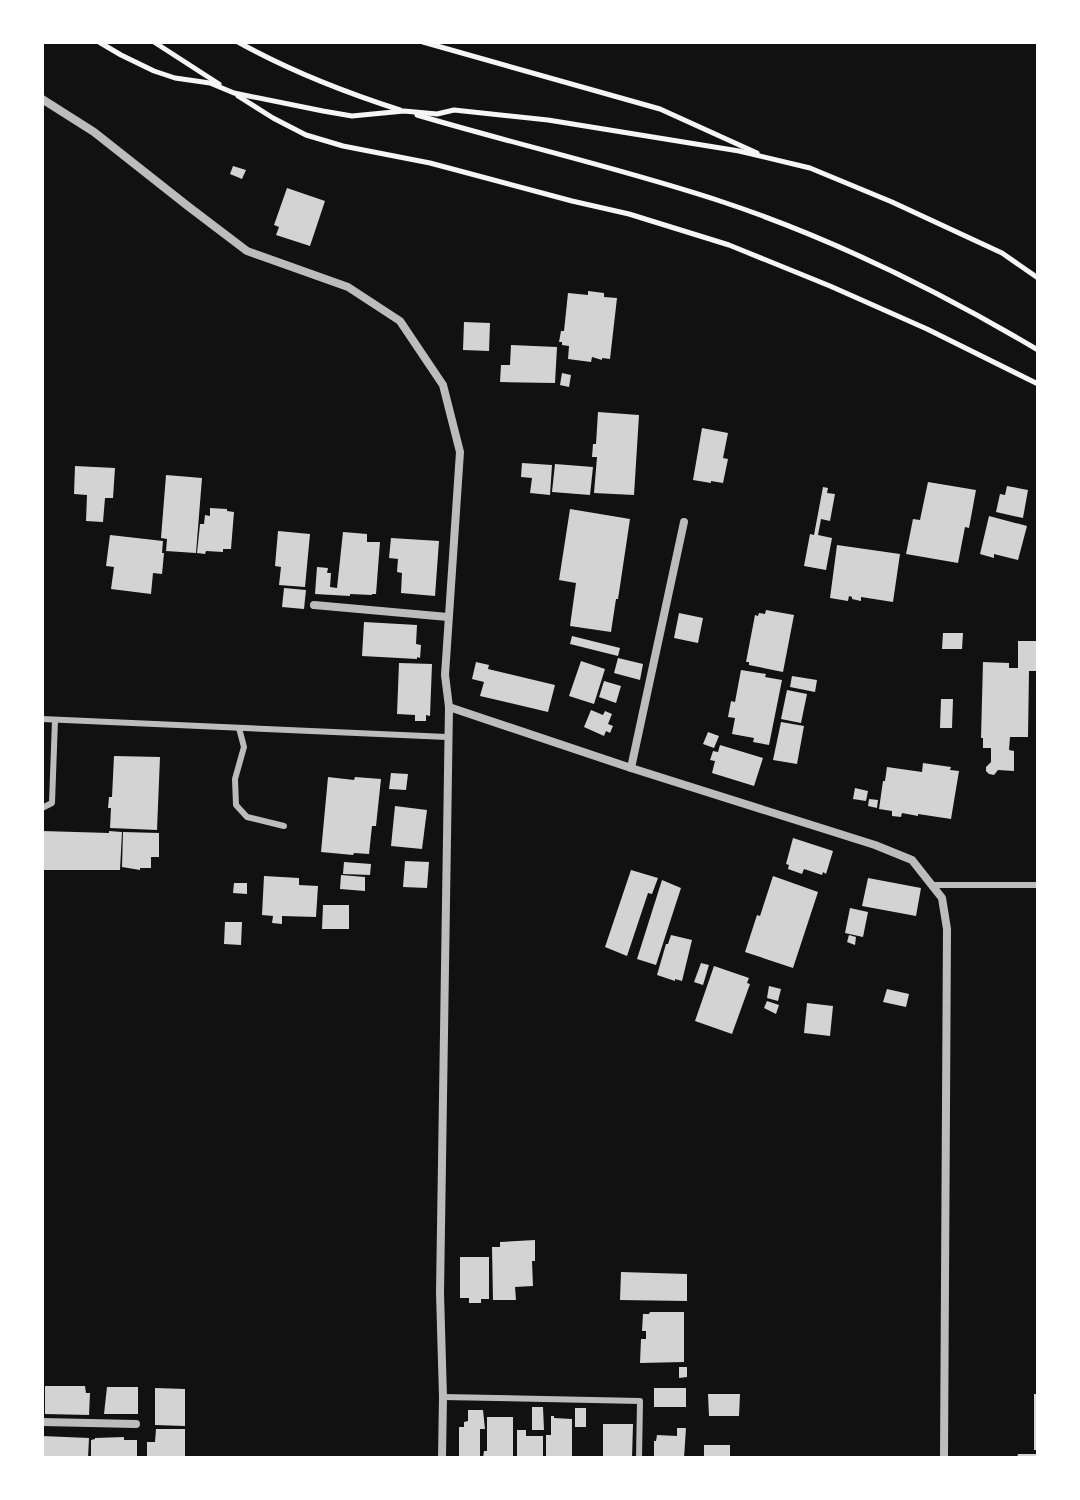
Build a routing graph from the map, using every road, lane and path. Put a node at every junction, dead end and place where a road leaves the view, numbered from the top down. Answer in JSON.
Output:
{"nodes":[{"id":1,"x":99,"y":42,"type":"edge"},
{"id":2,"x":154,"y":42,"type":"edge"},
{"id":3,"x":238,"y":42,"type":"edge"},
{"id":4,"x":423,"y":42,"type":"edge"},
{"id":5,"x":234,"y":93,"type":"junction"},
{"id":6,"x":43,"y":103,"type":"edge"},
{"id":7,"x":404,"y":111,"type":"junction"},
{"id":8,"x":768,"y":158,"type":"junction"},
{"id":9,"x":1038,"y":278,"type":"edge"},
{"id":10,"x":1038,"y":350,"type":"edge"},
{"id":11,"x":1038,"y":384,"type":"edge"},
{"id":12,"x":684,"y":522,"type":"dead end"},
{"id":13,"x":314,"y":605,"type":"dead end"},
{"id":14,"x":448,"y":617,"type":"junction"},
{"id":15,"x":449,"y":707,"type":"junction"},
{"id":16,"x":42,"y":719,"type":"edge"},
{"id":17,"x":55,"y":720,"type":"junction"},
{"id":18,"x":239,"y":728,"type":"junction"},
{"id":19,"x":447,"y":737,"type":"junction"},
{"id":20,"x":631,"y":768,"type":"junction"},
{"id":21,"x":42,"y":808,"type":"edge"},
{"id":22,"x":284,"y":826,"type":"dead end"},
{"id":23,"x":933,"y":885,"type":"junction"},
{"id":24,"x":1038,"y":885,"type":"edge"},
{"id":25,"x":443,"y":1397,"type":"junction"},
{"id":26,"x":42,"y":1422,"type":"edge"},
{"id":27,"x":136,"y":1424,"type":"dead end"},
{"id":28,"x":442,"y":1458,"type":"edge"},
{"id":29,"x":639,"y":1458,"type":"edge"},
{"id":30,"x":944,"y":1458,"type":"edge"}],
"edges":[{"from":1,"to":5,"type":"path"},
{"from":2,"to":5,"type":"path"},
{"from":3,"to":7,"type":"path"},
{"from":4,"to":8,"type":"path"},
{"from":5,"to":7,"type":"path"},
{"from":5,"to":11,"type":"path"},
{"from":6,"to":14,"type":"street"},
{"from":7,"to":8,"type":"path"},
{"from":7,"to":10,"type":"path"},
{"from":8,"to":9,"type":"path"},
{"from":12,"to":20,"type":"street"},
{"from":13,"to":14,"type":"street"},
{"from":14,"to":15,"type":"street"},
{"from":15,"to":19,"type":"street"},
{"from":15,"to":20,"type":"street"},
{"from":16,"to":17,"type":"lane"},
{"from":17,"to":18,"type":"lane"},
{"from":17,"to":21,"type":"lane"},
{"from":18,"to":19,"type":"lane"},
{"from":18,"to":22,"type":"lane"},
{"from":19,"to":25,"type":"street"},
{"from":20,"to":23,"type":"street"},
{"from":23,"to":24,"type":"lane"},
{"from":23,"to":30,"type":"street"},
{"from":25,"to":28,"type":"street"},
{"from":25,"to":29,"type":"lane"},
{"from":26,"to":27,"type":"street"}]}
